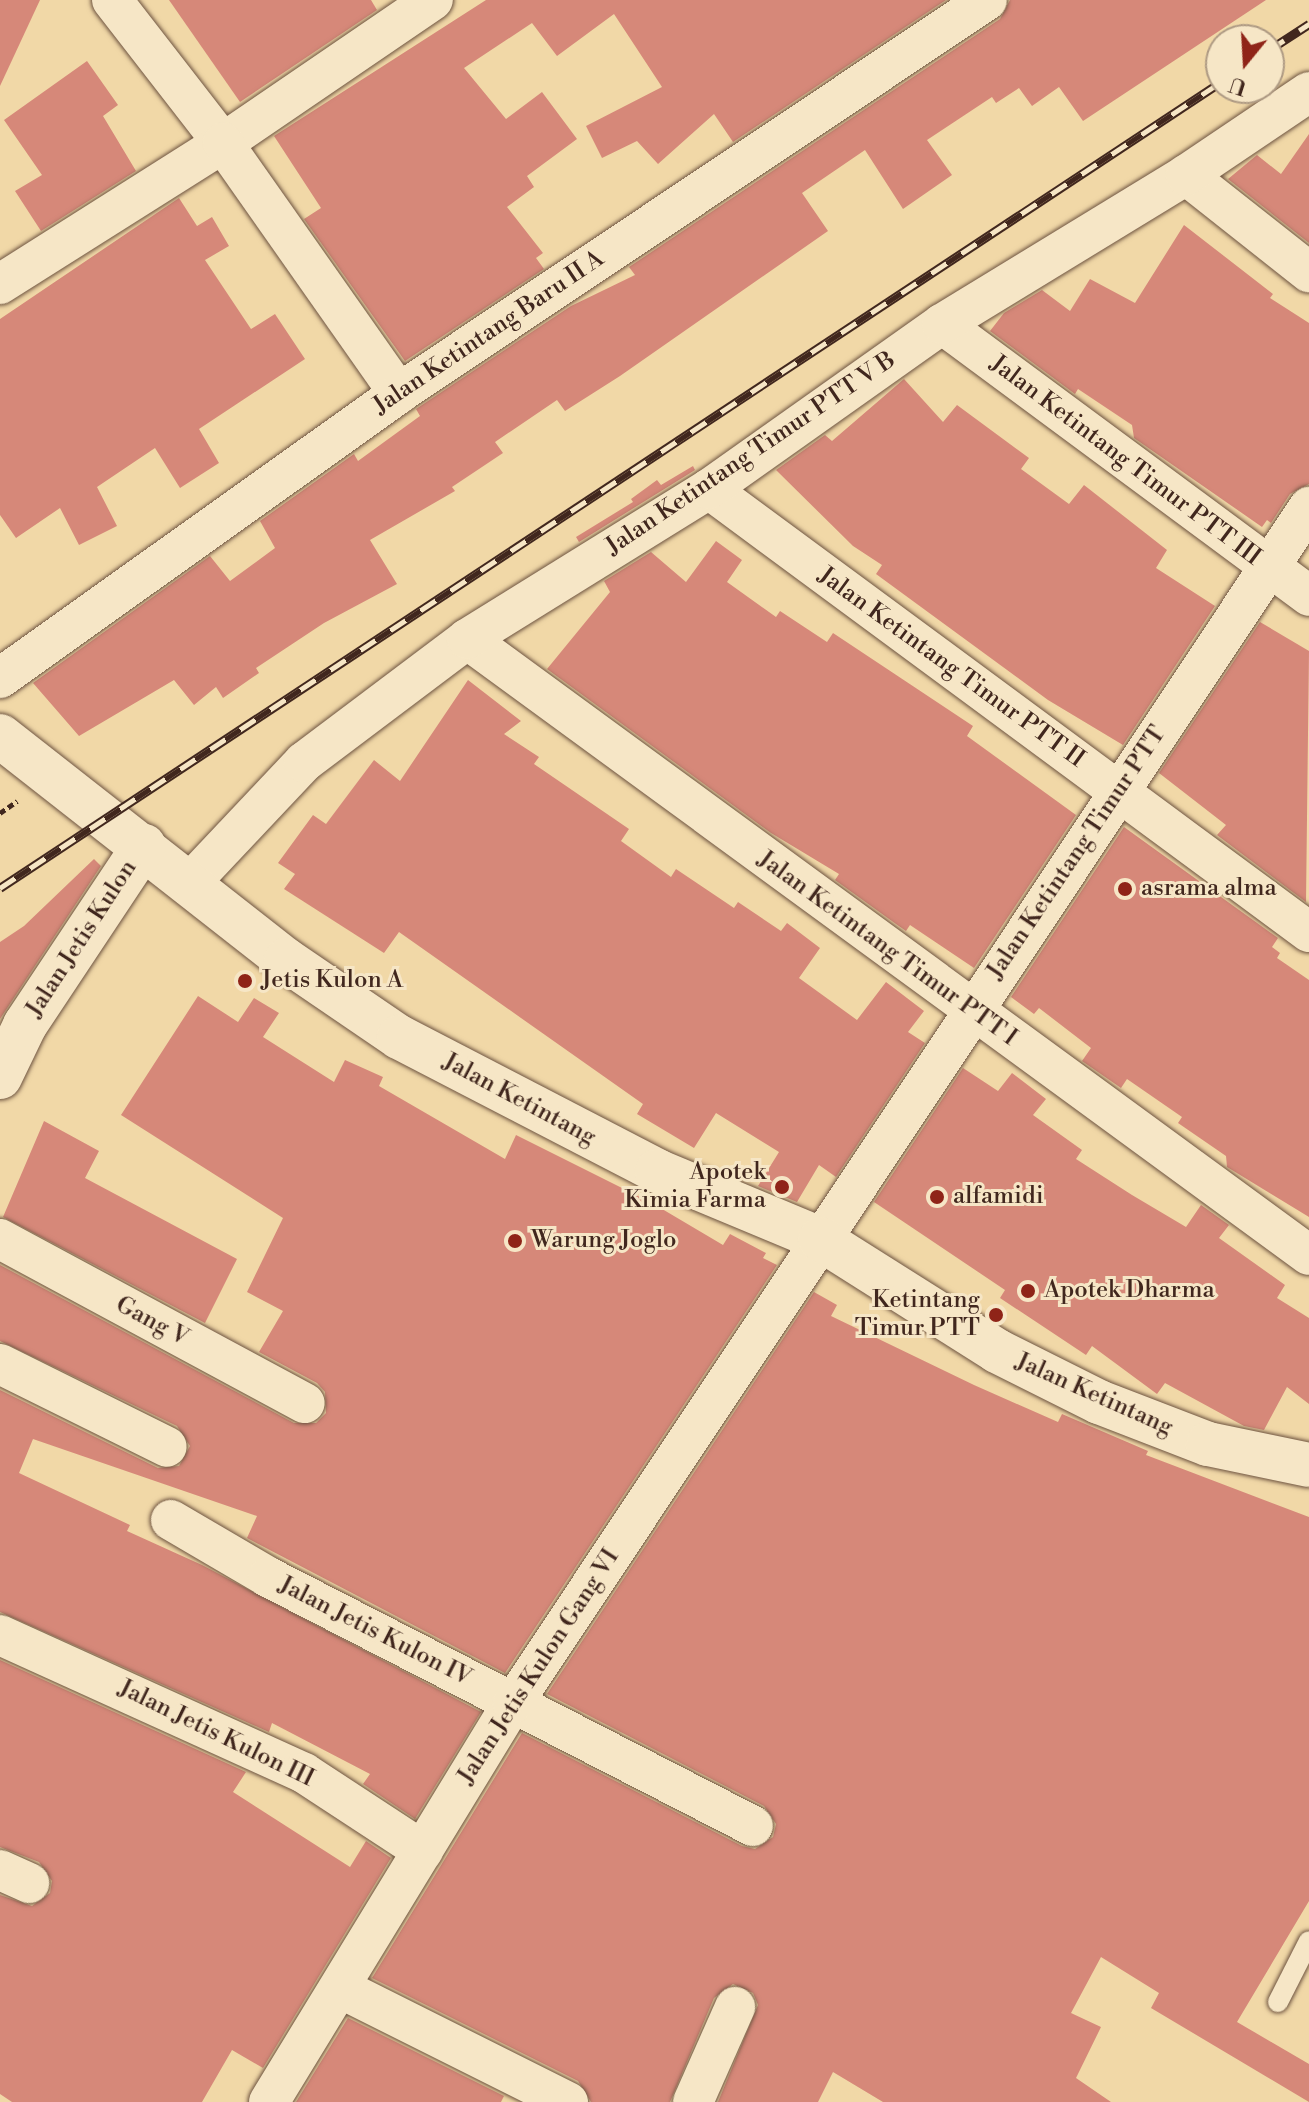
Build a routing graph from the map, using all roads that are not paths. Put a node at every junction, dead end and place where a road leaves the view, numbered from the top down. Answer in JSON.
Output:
{"nodes":[{"id":1,"x":112,"y":0,"type":"edge"},
{"id":2,"x":433,"y":0,"type":"edge"},
{"id":3,"x":987,"y":0,"type":"edge"},
{"id":4,"x":1309,"y":92,"type":"edge"},
{"id":5,"x":223,"y":143,"type":"junction"},
{"id":6,"x":1186,"y":175,"type":"junction"},
{"id":7,"x":1309,"y":272,"type":"edge"},
{"id":8,"x":0,"y":284,"type":"edge"},
{"id":9,"x":942,"y":324,"type":"junction"},
{"id":10,"x":399,"y":393,"type":"junction"},
{"id":11,"x":709,"y":489,"type":"junction"},
{"id":12,"x":1309,"y":507,"type":"edge"},
{"id":13,"x":1269,"y":567,"type":"junction"},
{"id":14,"x":1309,"y":596,"type":"edge"},
{"id":15,"x":467,"y":639,"type":"junction"},
{"id":16,"x":0,"y":678,"type":"edge"},
{"id":17,"x":0,"y":736,"type":"edge"},
{"id":18,"x":1118,"y":791,"type":"junction"},
{"id":19,"x":144,"y":846,"type":"junction"},
{"id":20,"x":188,"y":885,"type":"junction"},
{"id":21,"x":1309,"y":932,"type":"edge"},
{"id":22,"x":971,"y":1012,"type":"junction"},
{"id":23,"x":0,"y":1077,"type":"edge"},
{"id":24,"x":0,"y":1239,"type":"edge"},
{"id":25,"x":820,"y":1239,"type":"junction"},
{"id":26,"x":1309,"y":1255,"type":"edge"},
{"id":27,"x":0,"y":1364,"type":"edge"},
{"id":28,"x":305,"y":1403,"type":"dead end"},
{"id":29,"x":167,"y":1447,"type":"dead end"},
{"id":30,"x":1309,"y":1465,"type":"edge"},
{"id":31,"x":171,"y":1520,"type":"dead end"},
{"id":32,"x":0,"y":1635,"type":"edge"},
{"id":33,"x":513,"y":1703,"type":"junction"},
{"id":34,"x":753,"y":1826,"type":"dead end"},
{"id":35,"x":423,"y":1851,"type":"junction"},
{"id":36,"x":1309,"y":1941,"type":"edge"},
{"id":37,"x":340,"y":1988,"type":"junction"},
{"id":38,"x":1278,"y":2002,"type":"dead end"},
{"id":39,"x":735,"y":2007,"type":"dead end"},
{"id":40,"x":269,"y":2102,"type":"edge"},
{"id":41,"x":568,"y":2102,"type":"edge"},
{"id":42,"x":693,"y":2102,"type":"edge"}],
"edges":[{"from":1,"to":5,"type":"street"},
{"from":2,"to":5,"type":"street"},
{"from":3,"to":10,"type":"street","name":"Jalan Ketintang Baru II A"},
{"from":4,"to":6,"type":"street","name":"Jalan Ketintang Timur PTT V B"},
{"from":5,"to":8,"type":"street"},
{"from":5,"to":10,"type":"street"},
{"from":6,"to":7,"type":"street"},
{"from":6,"to":9,"type":"street","name":"Jalan Ketintang Timur PTT V B"},
{"from":9,"to":11,"type":"street","name":"Jalan Ketintang Timur PTT V B"},
{"from":9,"to":13,"type":"street","name":"Jalan Ketintang Timur PTT III"},
{"from":10,"to":16,"type":"street","name":"Jalan Ketintang Baru II A"},
{"from":11,"to":15,"type":"street","name":"Jalan Ketintang Timur PTT V B"},
{"from":11,"to":18,"type":"street","name":"Jalan Ketintang Timur PTT II"},
{"from":12,"to":13,"type":"street","name":"Jalan Ketintang Timur PTT"},
{"from":13,"to":14,"type":"street","name":"Jalan Ketintang Timur PTT III"},
{"from":13,"to":18,"type":"street","name":"Jalan Ketintang Timur PTT"},
{"from":15,"to":20,"type":"street","name":"Jalan Ketintang Timur PTT V B"},
{"from":15,"to":22,"type":"street","name":"Jalan Ketintang Timur PTT I"},
{"from":17,"to":19,"type":"street","name":"Jalan Ketintang"},
{"from":18,"to":21,"type":"street","name":"Jalan Ketintang Timur PTT II"},
{"from":18,"to":22,"type":"street","name":"Jalan Ketintang Timur PTT"},
{"from":19,"to":20,"type":"street","name":"Jalan Ketintang"},
{"from":19,"to":23,"type":"street","name":"Jalan Jetis Kulon"},
{"from":20,"to":25,"type":"street","name":"Jalan Ketintang"},
{"from":22,"to":25,"type":"street","name":"Jalan Ketintang Timur PTT"},
{"from":22,"to":26,"type":"street","name":"Jalan Ketintang Timur PTT I"},
{"from":24,"to":28,"type":"street","name":"Gang V"},
{"from":25,"to":30,"type":"street","name":"Jalan Ketintang"},
{"from":25,"to":33,"type":"street","name":"Jalan Jetis Kulon Gang VI"},
{"from":27,"to":29,"type":"street"},
{"from":31,"to":33,"type":"street","name":"Jalan Jetis Kulon IV"},
{"from":32,"to":35,"type":"street","name":"Jalan Jetis Kulon III"},
{"from":33,"to":34,"type":"street","name":"Jalan Jetis Kulon IV"},
{"from":33,"to":35,"type":"street","name":"Jalan Jetis Kulon Gang VI"},
{"from":35,"to":37,"type":"street","name":"Jalan Jetis Kulon Gang VI"},
{"from":36,"to":38,"type":"lane"},
{"from":37,"to":40,"type":"street","name":"Jalan Jetis Kulon Gang VI"},
{"from":37,"to":41,"type":"street"},
{"from":39,"to":42,"type":"street"}]}
